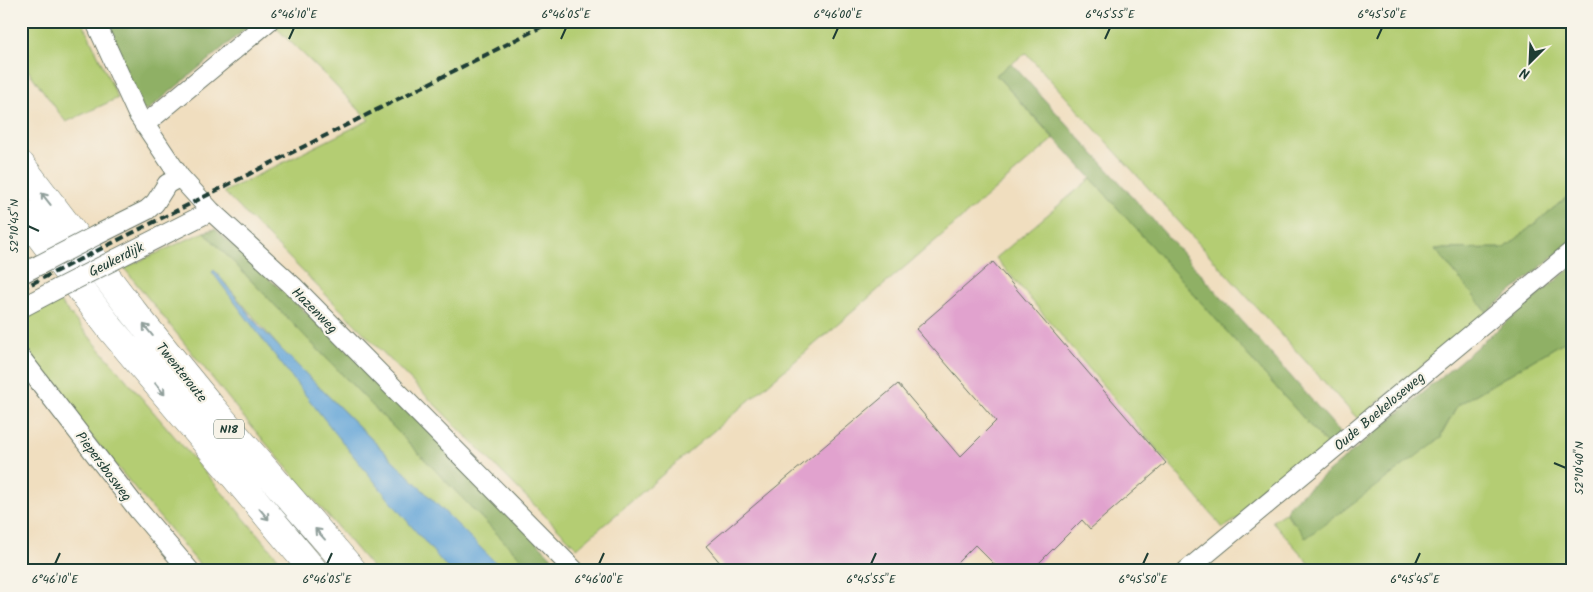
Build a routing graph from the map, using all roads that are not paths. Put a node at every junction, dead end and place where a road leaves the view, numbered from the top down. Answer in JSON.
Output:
{"nodes":[{"id":1,"x":95,"y":21,"type":"edge"},
{"id":2,"x":269,"y":21,"type":"edge"},
{"id":3,"x":144,"y":125,"type":"junction"},
{"id":4,"x":21,"y":165,"type":"edge"},
{"id":5,"x":180,"y":177,"type":"junction"},
{"id":6,"x":211,"y":211,"type":"junction"},
{"id":7,"x":21,"y":212,"type":"edge"},
{"id":8,"x":1572,"y":251,"type":"edge"},
{"id":9,"x":21,"y":274,"type":"edge"},
{"id":10,"x":21,"y":308,"type":"edge"},
{"id":11,"x":21,"y":358,"type":"edge"},
{"id":12,"x":190,"y":571,"type":"edge"},
{"id":13,"x":314,"y":571,"type":"edge"},
{"id":14,"x":353,"y":571,"type":"edge"},
{"id":15,"x":574,"y":571,"type":"edge"},
{"id":16,"x":1186,"y":571,"type":"edge"}],
"edges":[{"from":1,"to":3,"type":"street","name":"Hazenweg"},
{"from":2,"to":3,"type":"street"},
{"from":3,"to":5,"type":"street","name":"Hazenweg"},
{"from":14,"to":4,"type":"highway","name":"Twenteroute","number":"N18","one_way":true},
{"from":5,"to":6,"type":"street","name":"Hazenweg"},
{"from":5,"to":9,"type":"street","bridge":true},
{"from":6,"to":10,"type":"street","name":"Geukerdijk","bridge":true},
{"from":6,"to":15,"type":"street","name":"Hazenweg"},
{"from":7,"to":13,"type":"highway","name":"Twenteroute","number":"N18","one_way":true},
{"from":8,"to":16,"type":"street","name":"Oude Boekeloseweg"},
{"from":11,"to":12,"type":"street","name":"Piepersbosweg"}]}
